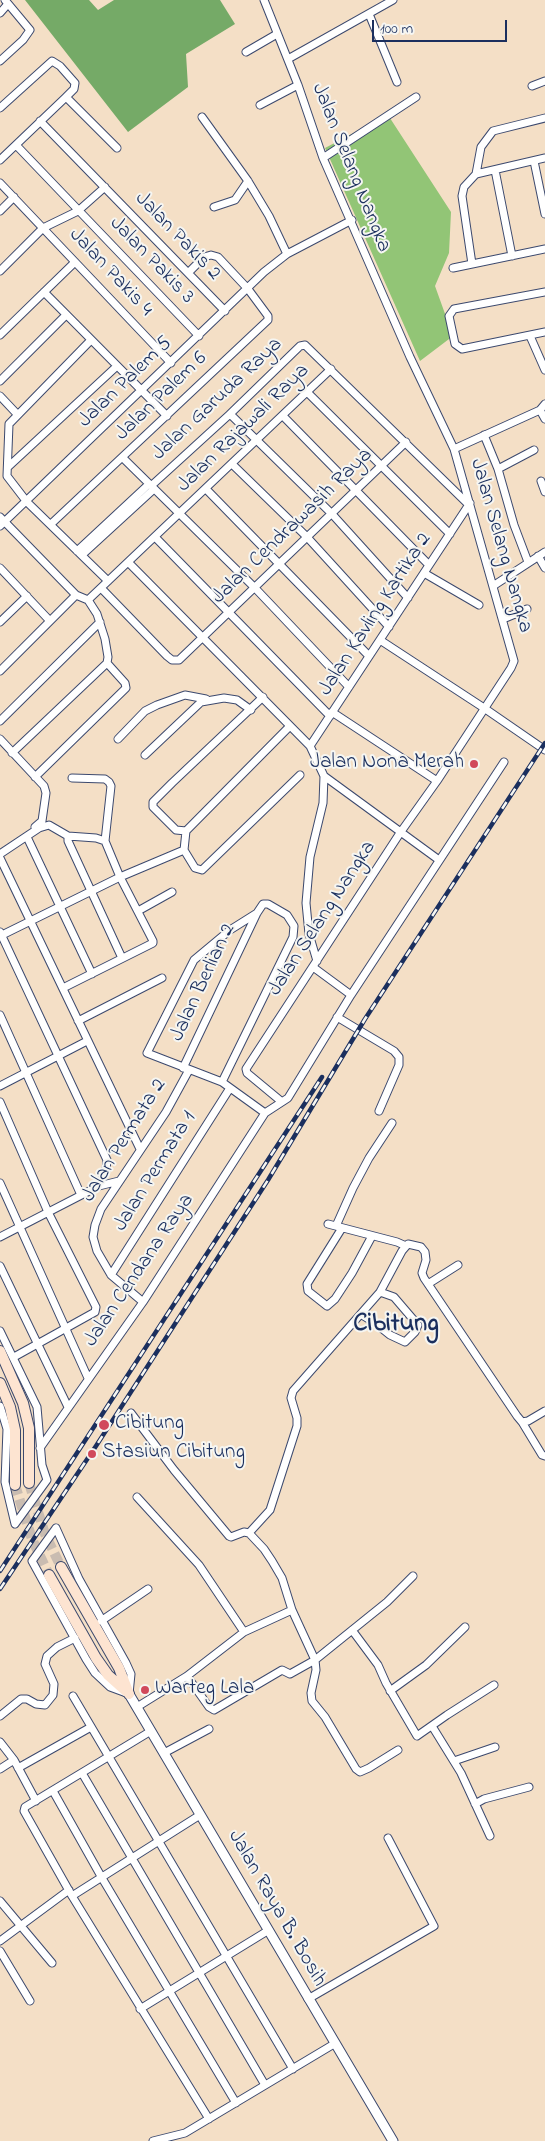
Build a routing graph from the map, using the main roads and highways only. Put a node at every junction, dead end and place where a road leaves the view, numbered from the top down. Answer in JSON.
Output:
{"nodes":[{"id":1,"x":0,"y":1351,"type":"edge"},
{"id":2,"x":0,"y":1383,"type":"edge"},
{"id":3,"x":29,"y":1483,"type":"tunnel mouth"},
{"id":4,"x":16,"y":1485,"type":"tunnel mouth"},
{"id":5,"x":61,"y":1567,"type":"tunnel mouth"},
{"id":6,"x":50,"y":1575,"type":"tunnel mouth"}],
"edges":[{"from":1,"to":3,"type":"main road"},
{"from":2,"to":4,"type":"main road"},
{"from":5,"to":6,"type":"main road"}]}
